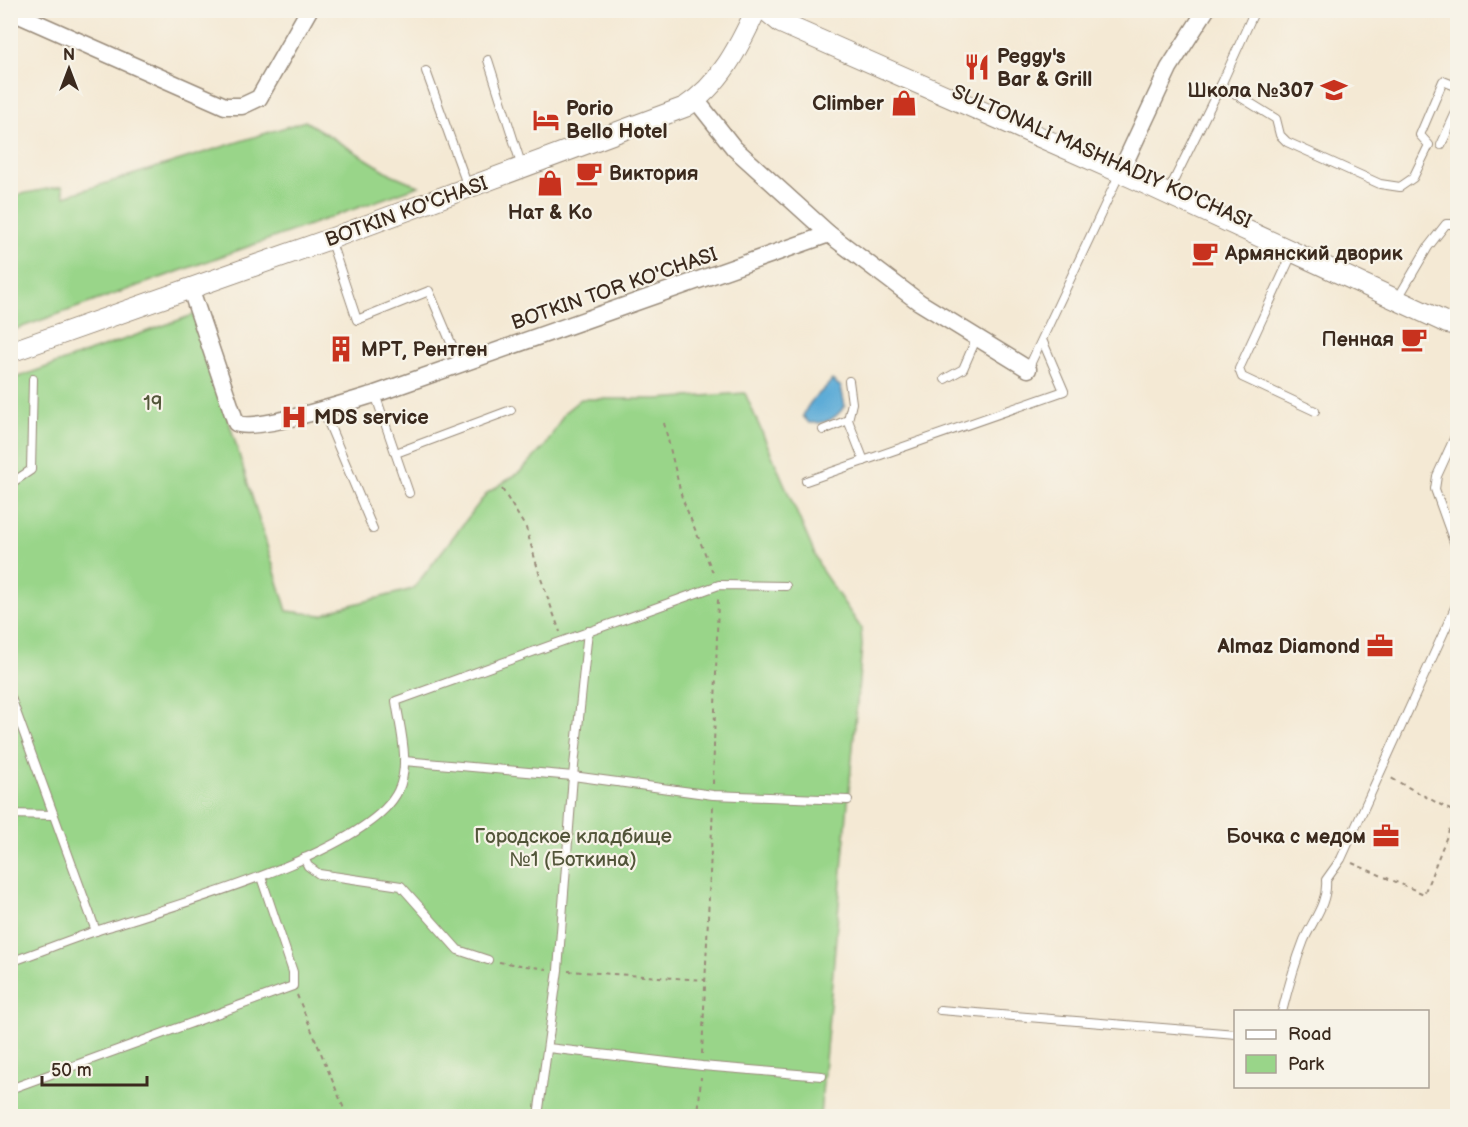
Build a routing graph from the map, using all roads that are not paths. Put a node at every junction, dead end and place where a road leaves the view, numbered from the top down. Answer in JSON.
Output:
{"nodes":[{"id":1,"x":309,"y":10,"type":"edge"},
{"id":2,"x":756,"y":10,"type":"edge"},
{"id":3,"x":765,"y":10,"type":"edge"},
{"id":4,"x":776,"y":10,"type":"edge"},
{"id":5,"x":1206,"y":10,"type":"edge"},
{"id":6,"x":1255,"y":10,"type":"edge"},
{"id":7,"x":1444,"y":10,"type":"edge"},
{"id":8,"x":10,"y":11,"type":"edge"},
{"id":9,"x":1458,"y":16,"type":"edge"},
{"id":10,"x":488,"y":60,"type":"dead end"},
{"id":11,"x":426,"y":72,"type":"dead end"},
{"id":12,"x":1221,"y":85,"type":"junction"},
{"id":13,"x":1458,"y":87,"type":"edge"},
{"id":14,"x":696,"y":100,"type":"junction"},
{"id":15,"x":1458,"y":108,"type":"edge"},
{"id":16,"x":1441,"y":145,"type":"dead end"},
{"id":17,"x":522,"y":168,"type":"junction"},
{"id":18,"x":1122,"y":169,"type":"junction"},
{"id":19,"x":1171,"y":186,"type":"junction"},
{"id":20,"x":468,"y":188,"type":"junction"},
{"id":21,"x":1458,"y":224,"type":"edge"},
{"id":22,"x":829,"y":234,"type":"junction"},
{"id":23,"x":330,"y":240,"type":"junction"},
{"id":24,"x":1294,"y":252,"type":"junction"},
{"id":25,"x":191,"y":290,"type":"junction"},
{"id":26,"x":1401,"y":294,"type":"junction"},
{"id":27,"x":1455,"y":321,"type":"edge"},
{"id":28,"x":977,"y":337,"type":"junction"},
{"id":29,"x":1043,"y":342,"type":"junction"},
{"id":30,"x":10,"y":352,"type":"edge"},
{"id":31,"x":460,"y":364,"type":"junction"},
{"id":32,"x":1028,"y":369,"type":"joint"},
{"id":33,"x":33,"y":379,"type":"dead end"},
{"id":34,"x":945,"y":380,"type":"dead end"},
{"id":35,"x":849,"y":381,"type":"dead end"},
{"id":36,"x":375,"y":394,"type":"junction"},
{"id":37,"x":323,"y":410,"type":"junction"},
{"id":38,"x":511,"y":410,"type":"dead end"},
{"id":39,"x":1315,"y":411,"type":"dead end"},
{"id":40,"x":848,"y":420,"type":"junction"},
{"id":41,"x":823,"y":430,"type":"dead end"},
{"id":42,"x":1458,"y":430,"type":"edge"},
{"id":43,"x":396,"y":453,"type":"junction"},
{"id":44,"x":864,"y":460,"type":"junction"},
{"id":45,"x":806,"y":481,"type":"dead end"},
{"id":46,"x":10,"y":484,"type":"edge"},
{"id":47,"x":410,"y":494,"type":"dead end"},
{"id":48,"x":373,"y":529,"type":"dead end"},
{"id":49,"x":1458,"y":553,"type":"edge"},
{"id":50,"x":786,"y":586,"type":"dead end"},
{"id":51,"x":1458,"y":601,"type":"edge"},
{"id":52,"x":588,"y":631,"type":"junction"},
{"id":53,"x":10,"y":695,"type":"edge"},
{"id":54,"x":404,"y":761,"type":"junction"},
{"id":55,"x":573,"y":776,"type":"junction"},
{"id":56,"x":848,"y":800,"type":"dead end"},
{"id":57,"x":10,"y":814,"type":"edge"},
{"id":58,"x":53,"y":815,"type":"junction"},
{"id":59,"x":304,"y":858,"type":"junction"},
{"id":60,"x":261,"y":877,"type":"junction"},
{"id":61,"x":96,"y":931,"type":"junction"},
{"id":62,"x":488,"y":960,"type":"road end"},
{"id":63,"x":10,"y":962,"type":"edge"},
{"id":64,"x":940,"y":1010,"type":"dead end"},
{"id":65,"x":1282,"y":1010,"type":"edge"},
{"id":66,"x":1234,"y":1034,"type":"edge"},
{"id":67,"x":548,"y":1048,"type":"junction"},
{"id":68,"x":822,"y":1076,"type":"dead end"},
{"id":69,"x":10,"y":1089,"type":"edge"},
{"id":70,"x":538,"y":1116,"type":"edge"}],
"edges":[{"from":1,"to":8,"type":"street"},
{"from":2,"to":14,"type":"street","name":"BOTKIN KO'CHASI"},
{"from":3,"to":18,"type":"street","name":"SULTONALI MASHHADIY KO'CHASI"},
{"from":4,"to":18,"type":"street","name":"SULTONALI MASHHADIY KO'CHASI"},
{"from":5,"to":18,"type":"street"},
{"from":6,"to":12,"type":"lane"},
{"from":7,"to":9,"type":"lane"},
{"from":10,"to":17,"type":"lane"},
{"from":11,"to":20,"type":"lane"},
{"from":12,"to":13,"type":"lane"},
{"from":12,"to":19,"type":"lane"},
{"from":14,"to":17,"type":"street","name":"BOTKIN KO'CHASI"},
{"from":14,"to":22,"type":"street"},
{"from":15,"to":16,"type":"lane"},
{"from":17,"to":20,"type":"street","name":"BOTKIN KO'CHASI"},
{"from":18,"to":19,"type":"street","name":"SULTONALI MASHHADIY KO'CHASI"},
{"from":18,"to":24,"type":"street","name":"SULTONALI MASHHADIY KO'CHASI"},
{"from":18,"to":29,"type":"lane"},
{"from":19,"to":26,"type":"street","name":"SULTONALI MASHHADIY KO'CHASI"},
{"from":20,"to":23,"type":"street","name":"BOTKIN KO'CHASI"},
{"from":21,"to":26,"type":"lane"},
{"from":22,"to":28,"type":"street"},
{"from":22,"to":31,"type":"street","name":"BOTKIN TOR KO'CHASI"},
{"from":23,"to":25,"type":"street","name":"BOTKIN KO'CHASI"},
{"from":23,"to":31,"type":"lane"},
{"from":24,"to":27,"type":"street","name":"SULTONALI MASHHADIY KO'CHASI"},
{"from":24,"to":39,"type":"lane"},
{"from":25,"to":30,"type":"street","name":"BOTKIN KO'CHASI"},
{"from":25,"to":37,"type":"street","name":"BOTKIN TOR KO'CHASI"},
{"from":26,"to":27,"type":"street","name":"SULTONALI MASHHADIY KO'CHASI"},
{"from":28,"to":32,"type":"street"},
{"from":28,"to":34,"type":"lane"},
{"from":29,"to":32,"type":"lane"},
{"from":29,"to":44,"type":"lane"},
{"from":31,"to":36,"type":"street","name":"BOTKIN TOR KO'CHASI"},
{"from":33,"to":46,"type":"lane"},
{"from":35,"to":40,"type":"lane"},
{"from":36,"to":37,"type":"street","name":"BOTKIN TOR KO'CHASI"},
{"from":36,"to":43,"type":"lane"},
{"from":37,"to":48,"type":"lane"},
{"from":38,"to":43,"type":"lane"},
{"from":40,"to":41,"type":"lane"},
{"from":40,"to":44,"type":"lane"},
{"from":42,"to":49,"type":"lane"},
{"from":43,"to":47,"type":"lane"},
{"from":44,"to":45,"type":"lane"},
{"from":50,"to":52,"type":"lane"},
{"from":51,"to":65,"type":"lane"},
{"from":52,"to":54,"type":"lane"},
{"from":52,"to":55,"type":"lane"},
{"from":53,"to":58,"type":"lane"},
{"from":54,"to":55,"type":"lane"},
{"from":54,"to":59,"type":"lane"},
{"from":55,"to":56,"type":"lane"},
{"from":55,"to":67,"type":"lane"},
{"from":57,"to":58,"type":"lane"},
{"from":58,"to":61,"type":"lane"},
{"from":59,"to":60,"type":"lane"},
{"from":59,"to":62,"type":"lane"},
{"from":60,"to":61,"type":"lane"},
{"from":60,"to":69,"type":"lane"},
{"from":61,"to":63,"type":"lane"},
{"from":64,"to":66,"type":"lane"},
{"from":67,"to":68,"type":"lane"},
{"from":67,"to":70,"type":"lane"}]}
